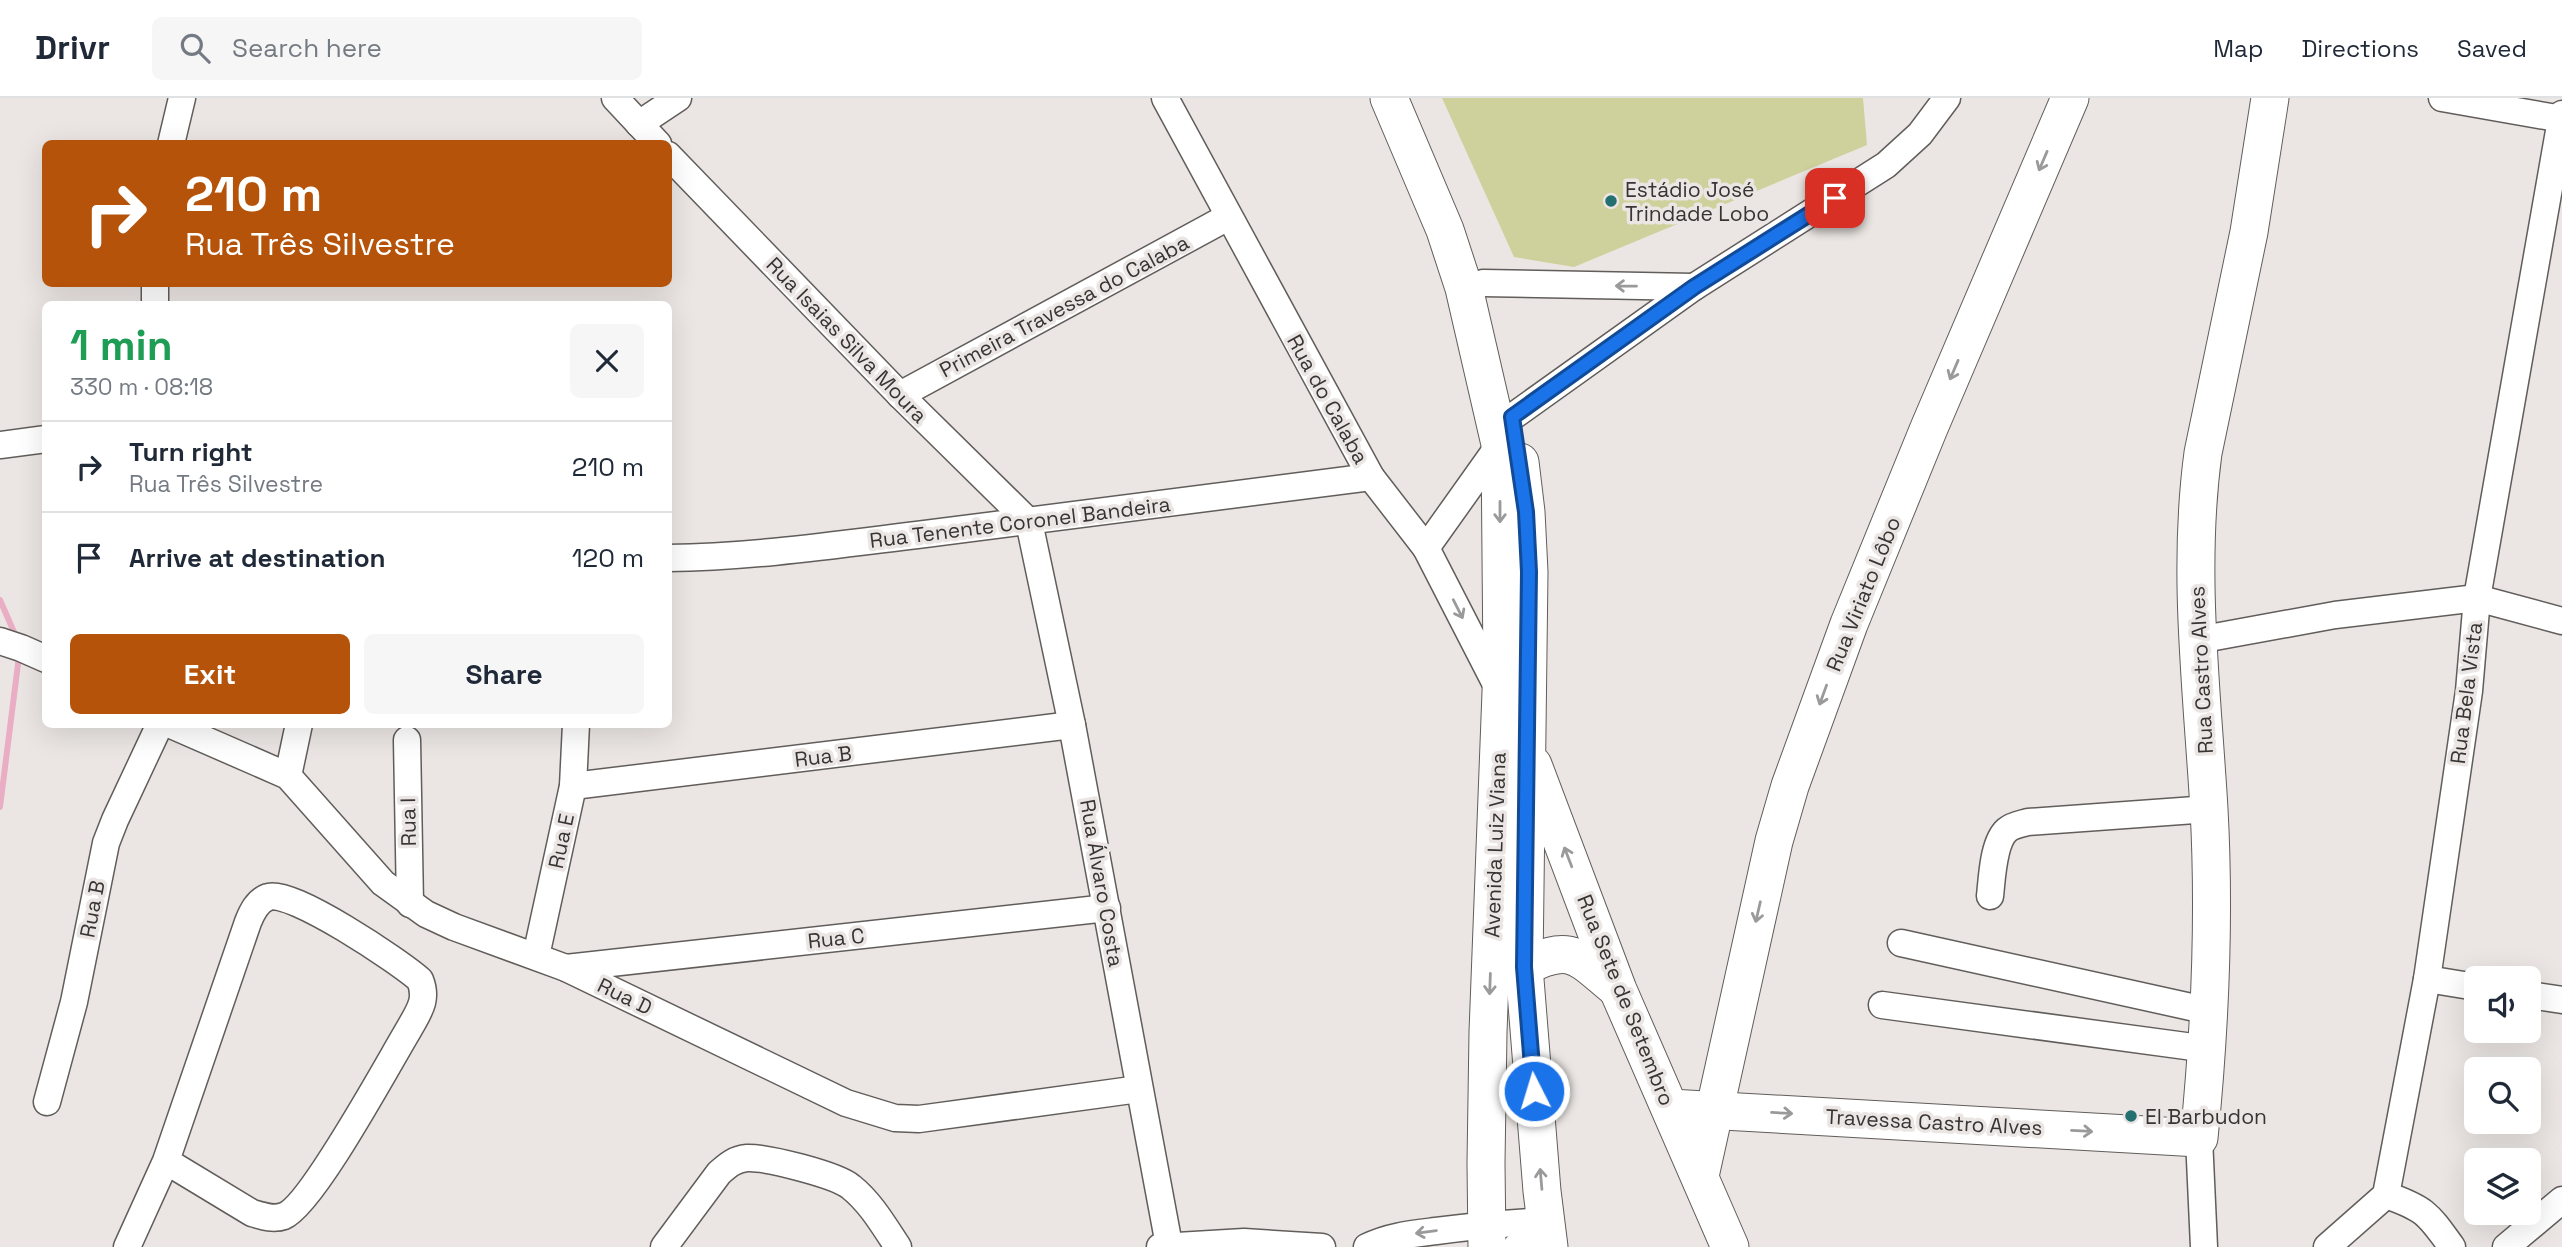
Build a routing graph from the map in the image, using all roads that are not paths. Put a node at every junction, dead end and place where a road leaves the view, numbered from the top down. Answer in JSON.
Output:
{"nodes":[{"id":1,"x":182,"y":98,"type":"edge"},
{"id":2,"x":615,"y":98,"type":"edge"},
{"id":3,"x":678,"y":98,"type":"edge"},
{"id":4,"x":1165,"y":98,"type":"edge"},
{"id":5,"x":1389,"y":98,"type":"edge"},
{"id":6,"x":1413,"y":98,"type":"edge"},
{"id":7,"x":1947,"y":98,"type":"edge"},
{"id":8,"x":2070,"y":98,"type":"edge"},
{"id":9,"x":2270,"y":98,"type":"edge"},
{"id":10,"x":2442,"y":98,"type":"edge"},
{"id":11,"x":2562,"y":117,"type":"edge"},
{"id":12,"x":639,"y":124,"type":"junction"},
{"id":13,"x":172,"y":140,"type":"edge"},
{"id":14,"x":654,"y":140,"type":"edge"},
{"id":15,"x":672,"y":159,"type":"edge"},
{"id":16,"x":1228,"y":217,"type":"junction"},
{"id":17,"x":1483,"y":284,"type":"junction"},
{"id":18,"x":1694,"y":287,"type":"junction"},
{"id":19,"x":900,"y":396,"type":"junction"},
{"id":20,"x":1506,"y":430,"type":"junction"},
{"id":21,"x":42,"y":440,"type":"edge"},
{"id":22,"x":0,"y":445,"type":"edge"},
{"id":23,"x":1371,"y":477,"type":"junction"},
{"id":24,"x":1029,"y":522,"type":"junction"},
{"id":25,"x":1426,"y":548,"type":"junction"},
{"id":26,"x":672,"y":558,"type":"edge"},
{"id":27,"x":2477,"y":598,"type":"junction"},
{"id":28,"x":2562,"y":621,"type":"edge"},
{"id":29,"x":2198,"y":640,"type":"junction"},
{"id":30,"x":0,"y":641,"type":"edge"},
{"id":31,"x":42,"y":657,"type":"edge"},
{"id":32,"x":1501,"y":693,"type":"junction"},
{"id":33,"x":1072,"y":725,"type":"junction"},
{"id":34,"x":157,"y":728,"type":"edge"},
{"id":35,"x":178,"y":728,"type":"edge"},
{"id":36,"x":298,"y":728,"type":"edge"},
{"id":37,"x":576,"y":728,"type":"edge"},
{"id":38,"x":407,"y":740,"type":"dead end"},
{"id":39,"x":1527,"y":751,"type":"junction"},
{"id":40,"x":288,"y":776,"type":"junction"},
{"id":41,"x":573,"y":786,"type":"junction"},
{"id":42,"x":2209,"y":809,"type":"junction"},
{"id":43,"x":1990,"y":896,"type":"dead end"},
{"id":44,"x":410,"y":904,"type":"junction"},
{"id":45,"x":1107,"y":908,"type":"junction"},
{"id":46,"x":1901,"y":943,"type":"dead end"},
{"id":47,"x":536,"y":956,"type":"junction"},
{"id":48,"x":1524,"y":967,"type":"junction"},
{"id":49,"x":566,"y":968,"type":"junction"},
{"id":50,"x":2427,"y":979,"type":"junction"},
{"id":51,"x":2464,"y":985,"type":"edge"},
{"id":52,"x":1618,"y":990,"type":"junction"},
{"id":53,"x":2541,"y":997,"type":"edge"},
{"id":54,"x":2562,"y":1000,"type":"edge"},
{"id":55,"x":1882,"y":1005,"type":"dead end"},
{"id":56,"x":2209,"y":1011,"type":"junction"},
{"id":57,"x":2208,"y":1049,"type":"junction"},
{"id":58,"x":1139,"y":1089,"type":"junction"},
{"id":59,"x":47,"y":1102,"type":"dead end"},
{"id":60,"x":1670,"y":1108,"type":"junction"},
{"id":61,"x":1714,"y":1109,"type":"junction"},
{"id":62,"x":2199,"y":1138,"type":"junction"},
{"id":63,"x":166,"y":1161,"type":"junction"},
{"id":64,"x":1700,"y":1176,"type":"junction"},
{"id":65,"x":2386,"y":1195,"type":"junction"},
{"id":66,"x":2562,"y":1200,"type":"edge"},
{"id":67,"x":1487,"y":1236,"type":"edge"},
{"id":68,"x":1548,"y":1238,"type":"edge"},
{"id":69,"x":1165,"y":1246,"type":"edge"},
{"id":70,"x":127,"y":1247,"type":"edge"},
{"id":71,"x":664,"y":1247,"type":"edge"},
{"id":72,"x":898,"y":1247,"type":"edge"},
{"id":73,"x":1322,"y":1247,"type":"edge"},
{"id":74,"x":1367,"y":1247,"type":"edge"},
{"id":75,"x":1516,"y":1247,"type":"edge"},
{"id":76,"x":1730,"y":1247,"type":"edge"},
{"id":77,"x":2204,"y":1247,"type":"edge"},
{"id":78,"x":2327,"y":1247,"type":"edge"},
{"id":79,"x":2452,"y":1247,"type":"edge"},
{"id":80,"x":2506,"y":1247,"type":"edge"}],
"edges":[{"from":1,"to":13,"type":"street"},
{"from":2,"to":12,"type":"street"},
{"from":3,"to":12,"type":"street"},
{"from":4,"to":16,"type":"street","name":"Rua do Calaba"},
{"from":5,"to":20,"type":"street"},
{"from":6,"to":17,"type":"street"},
{"from":7,"to":18,"type":"street"},
{"from":8,"to":61,"type":"street","name":"Rua Viriato Lôbo","one_way":true},
{"from":9,"to":29,"type":"street","name":"Rua Castro Alves"},
{"from":10,"to":11,"type":"street"},
{"from":11,"to":27,"type":"street","name":"Rua Bela Vista"},
{"from":12,"to":14,"type":"street"},
{"from":15,"to":19,"type":"street","name":"Rua Isaias Silva Moura"},
{"from":16,"to":19,"type":"street","name":"Primeira Travessa do Calaba"},
{"from":16,"to":23,"type":"street","name":"Rua do Calaba"},
{"from":18,"to":17,"type":"street","one_way":true},
{"from":17,"to":20,"type":"street"},
{"from":18,"to":20,"type":"street"},
{"from":19,"to":24,"type":"street","name":"Rua Isaias Silva Moura"},
{"from":20,"to":25,"type":"street"},
{"from":20,"to":32,"type":"street","name":"Avenida Luiz Viana","one_way":true},
{"from":20,"to":39,"type":"street","name":"Avenida Luiz Viana"},
{"from":21,"to":22,"type":"street"},
{"from":23,"to":24,"type":"street","name":"Rua Tenente Coronel Bandeira"},
{"from":23,"to":25,"type":"street","name":"Rua do Calaba"},
{"from":24,"to":26,"type":"street","name":"Rua Tenente Coronel Bandeira"},
{"from":24,"to":33,"type":"street","name":"Rua Álvaro Costa"},
{"from":25,"to":32,"type":"street","name":"Rua do Calaba","one_way":true},
{"from":27,"to":28,"type":"street"},
{"from":27,"to":29,"type":"street"},
{"from":27,"to":50,"type":"street","name":"Rua Bela Vista"},
{"from":29,"to":42,"type":"street","name":"Rua Castro Alves"},
{"from":30,"to":31,"type":"street"},
{"from":32,"to":67,"type":"street","name":"Avenida Luiz Viana","one_way":true},
{"from":33,"to":41,"type":"street","name":"Rua B"},
{"from":33,"to":45,"type":"street","name":"Rua Álvaro Costa"},
{"from":34,"to":59,"type":"street","name":"Rua B"},
{"from":35,"to":40,"type":"street","name":"Rua D"},
{"from":36,"to":40,"type":"street"},
{"from":37,"to":41,"type":"street","name":"Rua E"},
{"from":38,"to":44,"type":"street","name":"Rua I"},
{"from":39,"to":48,"type":"street","name":"Avenida Luiz Viana"},
{"from":52,"to":39,"type":"street","name":"Rua Sete de Setembro","one_way":true},
{"from":40,"to":44,"type":"street","name":"Rua D"},
{"from":41,"to":47,"type":"street","name":"Rua E"},
{"from":42,"to":43,"type":"street"},
{"from":42,"to":56,"type":"street","name":"Rua Castro Alves"},
{"from":44,"to":47,"type":"street","name":"Rua D"},
{"from":45,"to":49,"type":"street","name":"Rua C"},
{"from":45,"to":58,"type":"street","name":"Rua Álvaro Costa"},
{"from":46,"to":56,"type":"street"},
{"from":47,"to":49,"type":"street","name":"Rua D"},
{"from":48,"to":52,"type":"street"},
{"from":68,"to":48,"type":"street","name":"Avenida Luiz Viana","one_way":true},
{"from":49,"to":58,"type":"street","name":"Rua D"},
{"from":50,"to":51,"type":"street"},
{"from":50,"to":65,"type":"street","name":"Rua Bela Vista"},
{"from":52,"to":60,"type":"street","name":"Rua Sete de Setembro"},
{"from":53,"to":54,"type":"street"},
{"from":55,"to":57,"type":"street"},
{"from":56,"to":57,"type":"street","name":"Rua Castro Alves"},
{"from":57,"to":62,"type":"street","name":"Rua Castro Alves"},
{"from":58,"to":69,"type":"street","name":"Rua Álvaro Costa"},
{"from":60,"to":61,"type":"street","name":"Travessa Castro Alves"},
{"from":60,"to":64,"type":"street","name":"Rua Sete de Setembro"},
{"from":61,"to":62,"type":"street","name":"Travessa Castro Alves","one_way":true},
{"from":61,"to":64,"type":"street","name":"Rua Viriato Lôbo"},
{"from":62,"to":77,"type":"street","name":"Rua Castro Alves"},
{"from":63,"to":63,"type":"street"},
{"from":63,"to":70,"type":"street"},
{"from":64,"to":76,"type":"street","name":"Rua Sete de Setembro"},
{"from":65,"to":78,"type":"street"},
{"from":65,"to":79,"type":"street"},
{"from":66,"to":80,"type":"street"},
{"from":67,"to":68,"type":"street"},
{"from":67,"to":74,"type":"street","one_way":true},
{"from":68,"to":75,"type":"street"},
{"from":69,"to":73,"type":"street"},
{"from":71,"to":72,"type":"street"}]}
